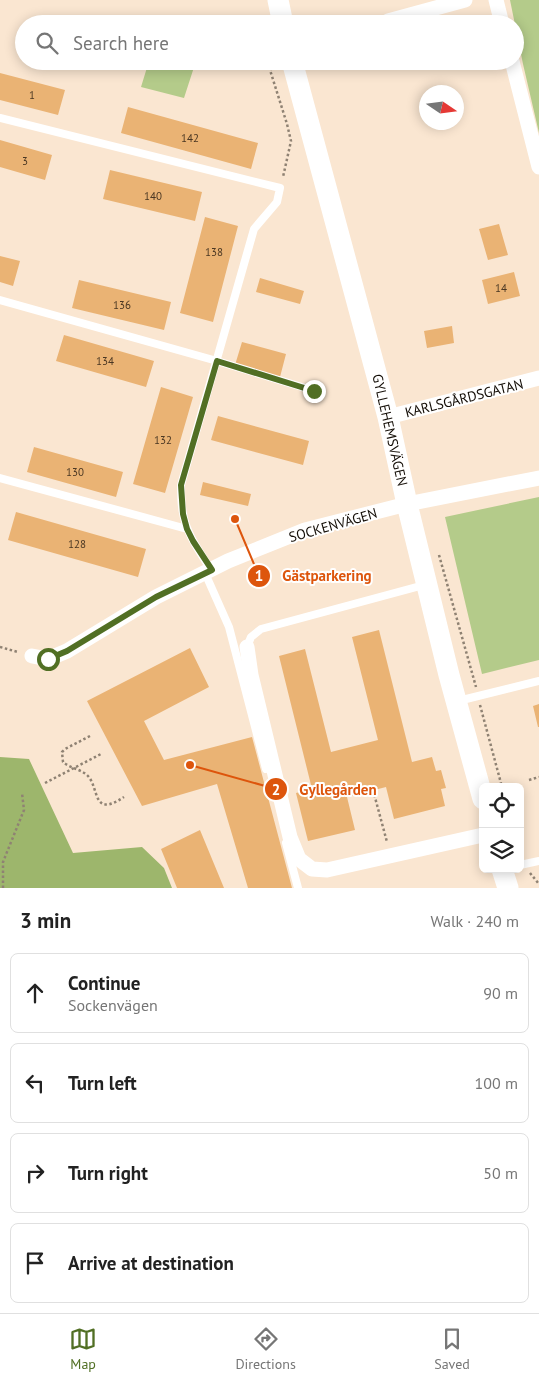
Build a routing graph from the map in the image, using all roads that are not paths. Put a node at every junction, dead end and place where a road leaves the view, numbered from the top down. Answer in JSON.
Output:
{"nodes":[{"id":1,"x":278,"y":0,"type":"edge"},
{"id":2,"x":465,"y":0,"type":"edge"},
{"id":3,"x":496,"y":0,"type":"edge"},
{"id":4,"x":282,"y":15,"type":"edge"},
{"id":5,"x":410,"y":15,"type":"edge"},
{"id":6,"x":500,"y":15,"type":"edge"},
{"id":7,"x":287,"y":70,"type":"edge"},
{"id":8,"x":514,"y":70,"type":"edge"},
{"id":9,"x":0,"y":118,"type":"edge"},
{"id":10,"x":539,"y":167,"type":"edge"},
{"id":11,"x":0,"y":300,"type":"edge"},
{"id":12,"x":217,"y":361,"type":"junction"},
{"id":13,"x":539,"y":378,"type":"edge"},
{"id":14,"x":314,"y":391,"type":"dead end"},
{"id":15,"x":388,"y":417,"type":"junction"},
{"id":16,"x":0,"y":478,"type":"edge"},
{"id":17,"x":539,"y":478,"type":"edge"},
{"id":18,"x":407,"y":504,"type":"junction"},
{"id":19,"x":187,"y":529,"type":"junction"},
{"id":20,"x":208,"y":572,"type":"junction"},
{"id":21,"x":426,"y":584,"type":"junction"},
{"id":22,"x":247,"y":647,"type":"joint"},
{"id":23,"x":32,"y":656,"type":"road end"},
{"id":24,"x":539,"y":681,"type":"edge"},
{"id":25,"x":457,"y":701,"type":"junction"},
{"id":26,"x":479,"y":784,"type":"edge"},
{"id":27,"x":479,"y":836,"type":"edge"},
{"id":28,"x":539,"y":861,"type":"edge"},
{"id":29,"x":524,"y":866,"type":"edge"},
{"id":30,"x":298,"y":888,"type":"edge"}],
"edges":[{"from":1,"to":4,"type":"street"},
{"from":2,"to":5,"type":"street"},
{"from":3,"to":6,"type":"street"},
{"from":7,"to":15,"type":"street","name":"GYLLEHEMSVÄGEN"},
{"from":8,"to":10,"type":"street"},
{"from":9,"to":12,"type":"lane"},
{"from":11,"to":12,"type":"lane"},
{"from":12,"to":14,"type":"lane"},
{"from":12,"to":19,"type":"lane"},
{"from":13,"to":15,"type":"street","name":"KARLSGÅRDSGATAN"},
{"from":15,"to":18,"type":"street","name":"GYLLEHEMSVÄGEN"},
{"from":16,"to":19,"type":"lane"},
{"from":17,"to":18,"type":"street","name":"SOCKENVÄGEN"},
{"from":18,"to":20,"type":"street","name":"SOCKENVÄGEN"},
{"from":18,"to":21,"type":"street","name":"GYLLEHEMSVÄGEN"},
{"from":19,"to":20,"type":"lane"},
{"from":20,"to":23,"type":"street","name":"SOCKENVÄGEN"},
{"from":20,"to":30,"type":"lane"},
{"from":21,"to":22,"type":"lane"},
{"from":21,"to":25,"type":"street","name":"GYLLEHEMSVÄGEN"},
{"from":22,"to":27,"type":"street"},
{"from":24,"to":25,"type":"lane"},
{"from":25,"to":26,"type":"street","name":"GYLLEHEMSVÄGEN"},
{"from":28,"to":29,"type":"lane"}]}
